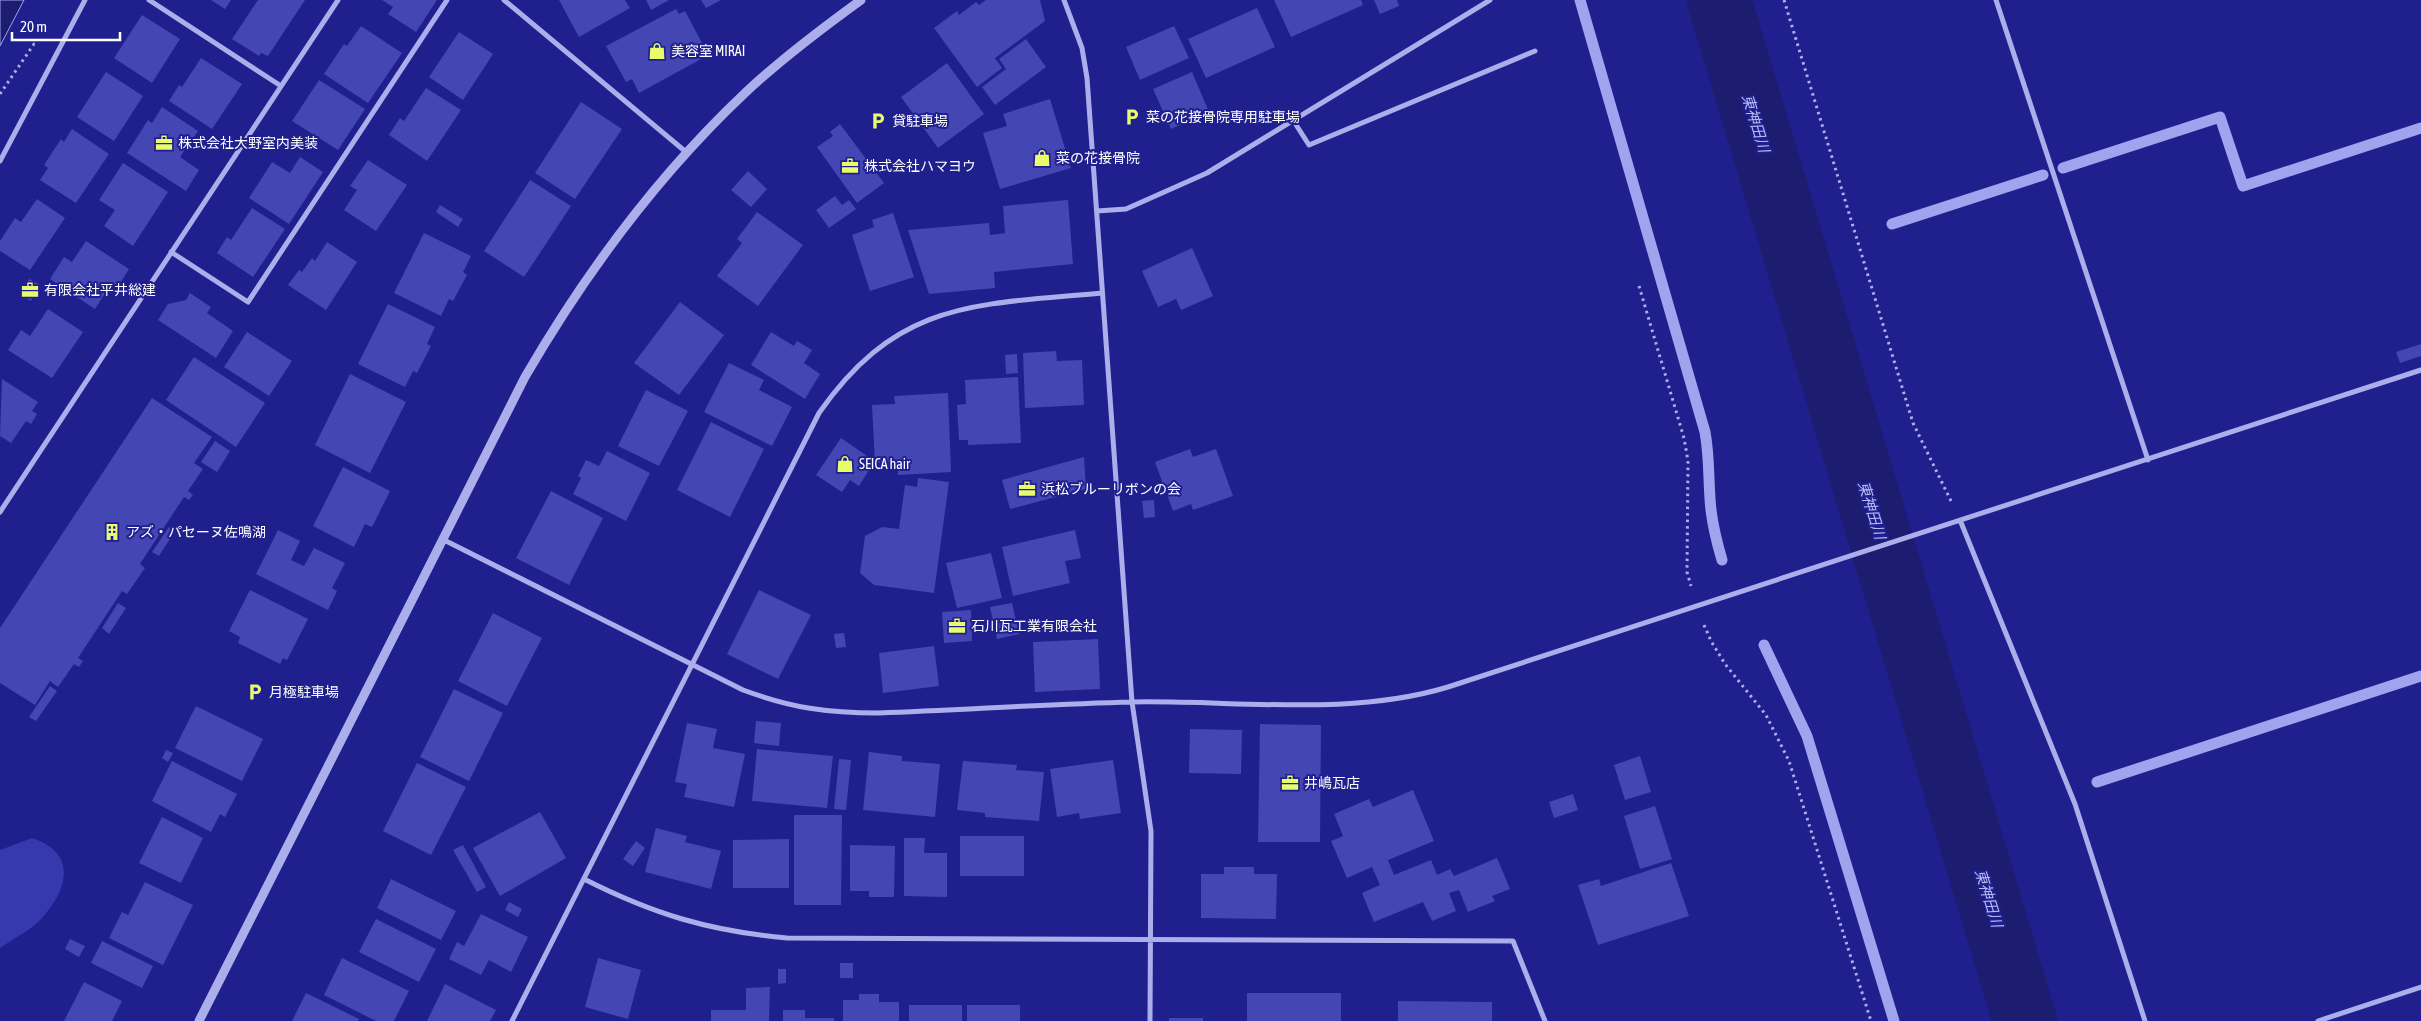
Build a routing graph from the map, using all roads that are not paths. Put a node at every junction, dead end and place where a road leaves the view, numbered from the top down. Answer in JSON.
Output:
{"nodes":[{"id":1,"x":85,"y":0,"type":"edge"},
{"id":2,"x":149,"y":0,"type":"edge"},
{"id":3,"x":338,"y":0,"type":"edge"},
{"id":4,"x":447,"y":0,"type":"edge"},
{"id":5,"x":504,"y":0,"type":"edge"},
{"id":6,"x":861,"y":0,"type":"edge"},
{"id":7,"x":1064,"y":0,"type":"edge"},
{"id":8,"x":1490,"y":0,"type":"edge"},
{"id":9,"x":1996,"y":0,"type":"edge"},
{"id":10,"x":1536,"y":51,"type":"dead end"},
{"id":11,"x":281,"y":86,"type":"junction"},
{"id":12,"x":1293,"y":120,"type":"junction"},
{"id":13,"x":686,"y":152,"type":"junction"},
{"id":14,"x":0,"y":161,"type":"edge"},
{"id":15,"x":1097,"y":212,"type":"junction"},
{"id":16,"x":172,"y":252,"type":"junction"},
{"id":17,"x":1102,"y":293,"type":"junction"},
{"id":18,"x":2421,"y":370,"type":"edge"},
{"id":19,"x":2148,"y":460,"type":"junction"},
{"id":20,"x":0,"y":512,"type":"edge"},
{"id":21,"x":1960,"y":520,"type":"junction"},
{"id":22,"x":442,"y":539,"type":"junction"},
{"id":23,"x":692,"y":664,"type":"junction"},
{"id":24,"x":1132,"y":702,"type":"junction"},
{"id":25,"x":584,"y":879,"type":"junction"},
{"id":26,"x":1151,"y":940,"type":"junction"},
{"id":27,"x":2421,"y":987,"type":"edge"},
{"id":28,"x":199,"y":1021,"type":"edge"},
{"id":29,"x":512,"y":1021,"type":"edge"},
{"id":30,"x":1150,"y":1021,"type":"edge"},
{"id":31,"x":1545,"y":1021,"type":"edge"},
{"id":32,"x":2145,"y":1021,"type":"edge"},
{"id":33,"x":2318,"y":1021,"type":"edge"}],
"edges":[{"from":1,"to":14,"type":"street"},
{"from":2,"to":11,"type":"street"},
{"from":3,"to":11,"type":"street"},
{"from":4,"to":16,"type":"street"},
{"from":5,"to":13,"type":"street"},
{"from":6,"to":13,"type":"street"},
{"from":7,"to":15,"type":"street"},
{"from":8,"to":12,"type":"street"},
{"from":9,"to":19,"type":"street"},
{"from":10,"to":12,"type":"street"},
{"from":11,"to":16,"type":"street"},
{"from":12,"to":15,"type":"street"},
{"from":13,"to":22,"type":"street"},
{"from":15,"to":17,"type":"street"},
{"from":16,"to":20,"type":"street"},
{"from":17,"to":23,"type":"street"},
{"from":17,"to":24,"type":"street"},
{"from":18,"to":19,"type":"street"},
{"from":19,"to":21,"type":"street"},
{"from":21,"to":24,"type":"street"},
{"from":21,"to":32,"type":"street"},
{"from":22,"to":23,"type":"street"},
{"from":22,"to":28,"type":"street"},
{"from":23,"to":24,"type":"street"},
{"from":23,"to":25,"type":"street"},
{"from":24,"to":26,"type":"street"},
{"from":25,"to":26,"type":"street"},
{"from":25,"to":29,"type":"street"},
{"from":26,"to":30,"type":"street"},
{"from":26,"to":31,"type":"street"},
{"from":27,"to":33,"type":"street"}]}
